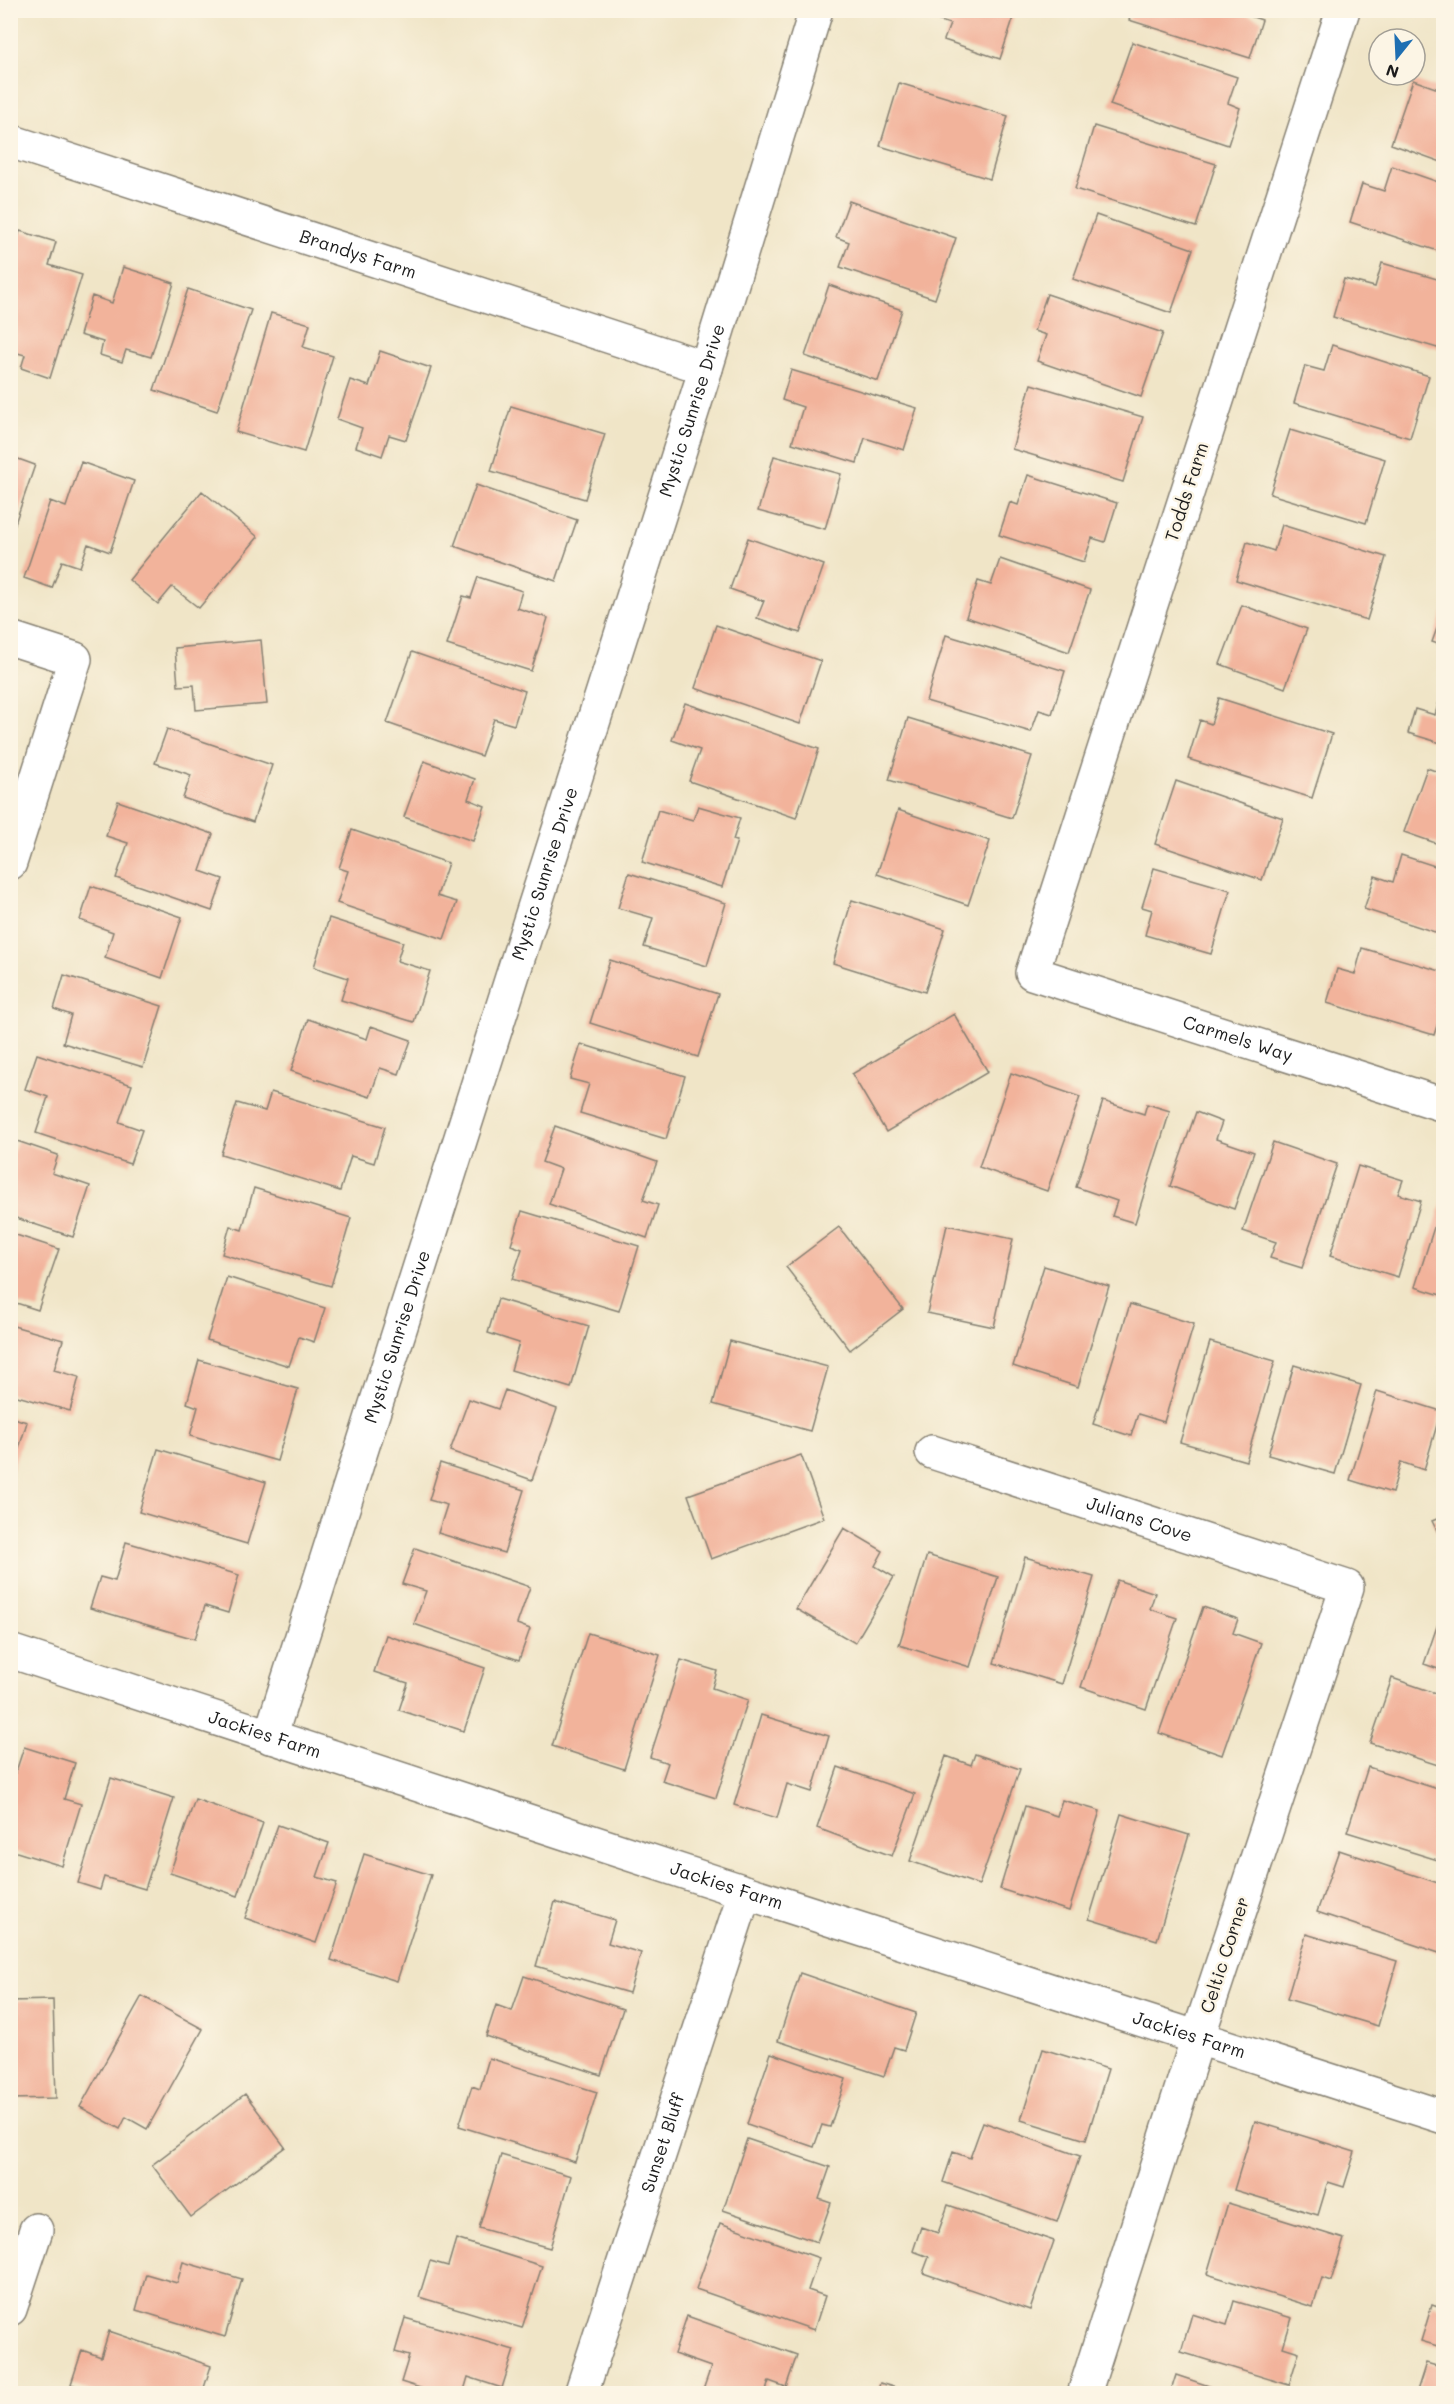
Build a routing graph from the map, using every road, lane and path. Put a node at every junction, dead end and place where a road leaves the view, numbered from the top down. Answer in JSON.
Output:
{"nodes":[{"id":1,"x":816,"y":10,"type":"edge"},
{"id":2,"x":1343,"y":10,"type":"edge"},
{"id":3,"x":10,"y":141,"type":"edge"},
{"id":4,"x":706,"y":368,"type":"junction"},
{"id":5,"x":10,"y":639,"type":"edge"},
{"id":6,"x":10,"y":863,"type":"edge"},
{"id":7,"x":1032,"y":973,"type":"joint"},
{"id":8,"x":1443,"y":1105,"type":"edge"},
{"id":9,"x":932,"y":1452,"type":"dead end"},
{"id":10,"x":1347,"y":1587,"type":"joint"},
{"id":11,"x":10,"y":1651,"type":"edge"},
{"id":12,"x":270,"y":1737,"type":"junction"},
{"id":13,"x":745,"y":1892,"type":"junction"},
{"id":14,"x":1197,"y":2037,"type":"junction"},
{"id":15,"x":1443,"y":2117,"type":"edge"},
{"id":16,"x":36,"y":2230,"type":"dead end"},
{"id":17,"x":10,"y":2309,"type":"edge"},
{"id":18,"x":581,"y":2394,"type":"edge"},
{"id":19,"x":1084,"y":2394,"type":"edge"}],
"edges":[{"from":1,"to":4,"type":"street","name":"Mystic Sunrise Drive"},
{"from":2,"to":7,"type":"street","name":"Todds Farm"},
{"from":3,"to":4,"type":"street","name":"Brandys Farm"},
{"from":4,"to":12,"type":"street","name":"Mystic Sunrise Drive"},
{"from":5,"to":6,"type":"street"},
{"from":7,"to":8,"type":"street","name":"Carmels Way"},
{"from":9,"to":10,"type":"street","name":"Julians Cove"},
{"from":10,"to":14,"type":"street","name":"Celtic Corner"},
{"from":11,"to":12,"type":"street","name":"Jackies Farm"},
{"from":12,"to":13,"type":"street","name":"Jackies Farm"},
{"from":13,"to":14,"type":"street","name":"Jackies Farm"},
{"from":13,"to":18,"type":"street","name":"Sunset Bluff"},
{"from":14,"to":15,"type":"street","name":"Jackies Farm"},
{"from":14,"to":19,"type":"street","name":"Celtic Corner"},
{"from":16,"to":17,"type":"street"}]}
